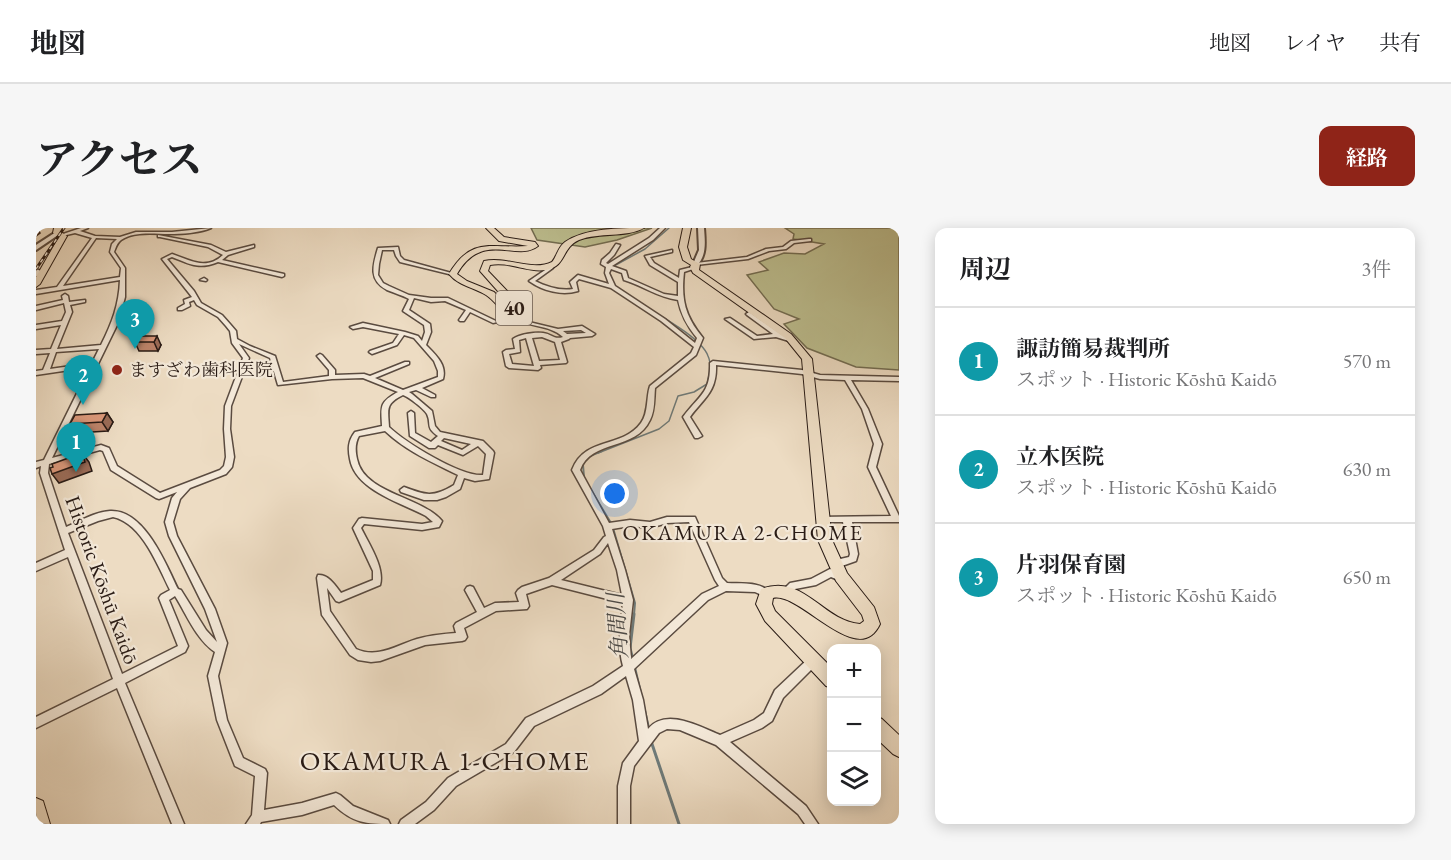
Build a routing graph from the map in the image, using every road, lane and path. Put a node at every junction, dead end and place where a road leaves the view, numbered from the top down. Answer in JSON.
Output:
{"nodes":[{"id":1,"x":490,"y":228,"type":"edge"},
{"id":2,"x":640,"y":228,"type":"edge"},
{"id":3,"x":663,"y":228,"type":"edge"},
{"id":4,"x":687,"y":228,"type":"edge"},
{"id":5,"x":701,"y":228,"type":"edge"},
{"id":6,"x":80,"y":229,"type":"edge"},
{"id":7,"x":140,"y":229,"type":"edge"},
{"id":8,"x":206,"y":229,"type":"edge"},
{"id":9,"x":59,"y":232,"type":"edge"},
{"id":10,"x":152,"y":232,"type":"junction"},
{"id":11,"x":95,"y":237,"type":"junction"},
{"id":12,"x":118,"y":238,"type":"junction"},
{"id":13,"x":809,"y":240,"type":"dead end"},
{"id":14,"x":183,"y":242,"type":"junction"},
{"id":15,"x":618,"y":245,"type":"dead end"},
{"id":16,"x":252,"y":246,"type":"dead end"},
{"id":17,"x":36,"y":248,"type":"edge"},
{"id":18,"x":670,"y":251,"type":"dead end"},
{"id":19,"x":226,"y":254,"type":"junction"},
{"id":20,"x":218,"y":261,"type":"junction"},
{"id":21,"x":695,"y":266,"type":"junction"},
{"id":22,"x":551,"y":267,"type":"junction"},
{"id":23,"x":611,"y":267,"type":"junction"},
{"id":24,"x":453,"y":274,"type":"junction"},
{"id":25,"x":282,"y":275,"type":"dead end"},
{"id":26,"x":37,"y":276,"type":"edge"},
{"id":27,"x":123,"y":278,"type":"junction"},
{"id":28,"x":681,"y":281,"type":"junction"},
{"id":29,"x":497,"y":287,"type":"junction"},
{"id":30,"x":613,"y":287,"type":"junction"},
{"id":31,"x":59,"y":288,"type":"junction"},
{"id":32,"x":36,"y":292,"type":"edge"},
{"id":33,"x":488,"y":292,"type":"junction"},
{"id":34,"x":410,"y":296,"type":"junction"},
{"id":35,"x":195,"y":298,"type":"junction"},
{"id":36,"x":678,"y":298,"type":"junction"},
{"id":37,"x":67,"y":300,"type":"junction"},
{"id":38,"x":83,"y":301,"type":"dead end"},
{"id":39,"x":36,"y":308,"type":"edge"},
{"id":40,"x":180,"y":309,"type":"dead end"},
{"id":41,"x":468,"y":311,"type":"junction"},
{"id":42,"x":749,"y":314,"type":"dead end"},
{"id":43,"x":515,"y":316,"type":"junction"},
{"id":44,"x":728,"y":319,"type":"dead end"},
{"id":45,"x":462,"y":320,"type":"dead end"},
{"id":46,"x":495,"y":322,"type":"dead end"},
{"id":47,"x":63,"y":323,"type":"junction"},
{"id":48,"x":36,"y":327,"type":"edge"},
{"id":49,"x":353,"y":327,"type":"dead end"},
{"id":50,"x":558,"y":330,"type":"junction"},
{"id":51,"x":404,"y":333,"type":"junction"},
{"id":52,"x":567,"y":336,"type":"junction"},
{"id":53,"x":529,"y":337,"type":"junction"},
{"id":54,"x":786,"y":338,"type":"junction"},
{"id":55,"x":236,"y":339,"type":"junction"},
{"id":56,"x":558,"y":341,"type":"junction"},
{"id":57,"x":698,"y":345,"type":"junction"},
{"id":58,"x":423,"y":346,"type":"junction"},
{"id":59,"x":104,"y":347,"type":"junction"},
{"id":60,"x":53,"y":350,"type":"junction"},
{"id":61,"x":36,"y":352,"type":"edge"},
{"id":62,"x":372,"y":352,"type":"dead end"},
{"id":63,"x":320,"y":356,"type":"dead end"},
{"id":64,"x":407,"y":363,"type":"dead end"},
{"id":65,"x":440,"y":363,"type":"junction"},
{"id":66,"x":536,"y":363,"type":"junction"},
{"id":67,"x":95,"y":364,"type":"junction"},
{"id":68,"x":428,"y":370,"type":"joint"},
{"id":69,"x":46,"y":371,"type":"junction"},
{"id":70,"x":36,"y":373,"type":"edge"},
{"id":71,"x":808,"y":375,"type":"junction"},
{"id":72,"x":332,"y":377,"type":"junction"},
{"id":73,"x":372,"y":377,"type":"junction"},
{"id":74,"x":847,"y":378,"type":"junction"},
{"id":75,"x":899,"y":379,"type":"edge"},
{"id":76,"x":435,"y":382,"type":"junction"},
{"id":77,"x":418,"y":388,"type":"junction"},
{"id":78,"x":401,"y":392,"type":"junction"},
{"id":79,"x":432,"y":396,"type":"dead end"},
{"id":80,"x":411,"y":413,"type":"dead end"},
{"id":81,"x":386,"y":428,"type":"junction"},
{"id":82,"x":698,"y":436,"type":"dead end"},
{"id":83,"x":440,"y":439,"type":"junction"},
{"id":84,"x":476,"y":441,"type":"junction"},
{"id":85,"x":48,"y":461,"type":"junction"},
{"id":86,"x":36,"y":465,"type":"edge"},
{"id":87,"x":462,"y":475,"type":"junction"},
{"id":88,"x":192,"y":484,"type":"junction"},
{"id":89,"x":404,"y":489,"type":"dead end"},
{"id":90,"x":821,"y":519,"type":"junction"},
{"id":91,"x":897,"y":519,"type":"edge"},
{"id":92,"x":847,"y":520,"type":"junction"},
{"id":93,"x":611,"y":525,"type":"junction"},
{"id":94,"x":63,"y":531,"type":"junction"},
{"id":95,"x":610,"y":538,"type":"junction"},
{"id":96,"x":70,"y":552,"type":"junction"},
{"id":97,"x":839,"y":562,"type":"dead end"},
{"id":98,"x":36,"y":567,"type":"edge"},
{"id":99,"x":841,"y":577,"type":"junction"},
{"id":100,"x":552,"y":581,"type":"junction"},
{"id":101,"x":725,"y":587,"type":"junction"},
{"id":102,"x":470,"y":590,"type":"dead end"},
{"id":103,"x":787,"y":591,"type":"junction"},
{"id":104,"x":175,"y":592,"type":"junction"},
{"id":105,"x":766,"y":593,"type":"junction"},
{"id":106,"x":628,"y":600,"type":"junction"},
{"id":107,"x":482,"y":613,"type":"junction"},
{"id":108,"x":220,"y":650,"type":"junction"},
{"id":109,"x":813,"y":661,"type":"junction"},
{"id":110,"x":632,"y":663,"type":"junction"},
{"id":111,"x":827,"y":676,"type":"edge"},
{"id":112,"x":119,"y":681,"type":"junction"},
{"id":113,"x":36,"y":723,"type":"edge"},
{"id":114,"x":881,"y":730,"type":"edge"},
{"id":115,"x":720,"y":741,"type":"junction"},
{"id":116,"x":645,"y":742,"type":"junction"},
{"id":117,"x":899,"y":748,"type":"edge"},
{"id":118,"x":36,"y":807,"type":"edge"},
{"id":119,"x":255,"y":821,"type":"edge"},
{"id":120,"x":40,"y":824,"type":"edge"},
{"id":121,"x":178,"y":824,"type":"edge"},
{"id":122,"x":384,"y":824,"type":"edge"},
{"id":123,"x":405,"y":824,"type":"edge"},
{"id":124,"x":624,"y":824,"type":"edge"},
{"id":125,"x":812,"y":824,"type":"edge"}],
"edges":[{"from":1,"to":24,"type":"main road"},
{"from":2,"to":22,"type":"main road","number":"40"},
{"from":3,"to":23,"type":"street"},
{"from":4,"to":21,"type":"main road"},
{"from":5,"to":21,"type":"street"},
{"from":6,"to":9,"type":"street"},
{"from":6,"to":11,"type":"street"},
{"from":7,"to":10,"type":"street"},
{"from":7,"to":12,"type":"street"},
{"from":8,"to":10,"type":"street"},
{"from":8,"to":14,"type":"street"},
{"from":9,"to":17,"type":"street"},
{"from":9,"to":26,"type":"main road"},
{"from":10,"to":14,"type":"street"},
{"from":11,"to":12,"type":"street"},
{"from":11,"to":31,"type":"street"},
{"from":12,"to":27,"type":"street","name":"Historic Kōshū Kaidō"},
{"from":13,"to":21,"type":"street"},
{"from":14,"to":19,"type":"street"},
{"from":15,"to":23,"type":"street"},
{"from":16,"to":19,"type":"street"},
{"from":18,"to":28,"type":"street"},
{"from":19,"to":20,"type":"street"},
{"from":20,"to":25,"type":"street"},
{"from":20,"to":35,"type":"street"},
{"from":21,"to":28,"type":"street"},
{"from":21,"to":54,"type":"main road"},
{"from":22,"to":29,"type":"main road","number":"40"},
{"from":22,"to":30,"type":"street"},
{"from":23,"to":30,"type":"street"},
{"from":23,"to":36,"type":"street"},
{"from":24,"to":33,"type":"main road","number":"40"},
{"from":24,"to":34,"type":"street"},
{"from":27,"to":31,"type":"street"},
{"from":27,"to":59,"type":"street","name":"Historic Kōshū Kaidō"},
{"from":28,"to":36,"type":"street"},
{"from":29,"to":33,"type":"street"},
{"from":29,"to":43,"type":"main road","number":"40"},
{"from":30,"to":57,"type":"street"},
{"from":31,"to":32,"type":"street"},
{"from":33,"to":43,"type":"main road","number":"40"},
{"from":34,"to":41,"type":"street"},
{"from":34,"to":58,"type":"street"},
{"from":35,"to":40,"type":"street"},
{"from":35,"to":55,"type":"street"},
{"from":36,"to":57,"type":"street"},
{"from":37,"to":38,"type":"street"},
{"from":37,"to":39,"type":"street"},
{"from":37,"to":47,"type":"street"},
{"from":41,"to":45,"type":"street"},
{"from":41,"to":46,"type":"street"},
{"from":42,"to":54,"type":"street"},
{"from":43,"to":50,"type":"street"},
{"from":44,"to":54,"type":"street"},
{"from":47,"to":48,"type":"street"},
{"from":47,"to":60,"type":"street"},
{"from":49,"to":51,"type":"street"},
{"from":50,"to":52,"type":"street"},
{"from":50,"to":52,"type":"street"},
{"from":51,"to":58,"type":"street"},
{"from":51,"to":62,"type":"street"},
{"from":52,"to":56,"type":"street"},
{"from":53,"to":56,"type":"street"},
{"from":53,"to":66,"type":"street"},
{"from":53,"to":66,"type":"street"},
{"from":54,"to":71,"type":"main road"},
{"from":55,"to":72,"type":"street"},
{"from":55,"to":88,"type":"street"},
{"from":56,"to":66,"type":"street"},
{"from":57,"to":93,"type":"street"},
{"from":58,"to":65,"type":"street"},
{"from":59,"to":60,"type":"street"},
{"from":59,"to":67,"type":"street","name":"Historic Kōshū Kaidō"},
{"from":60,"to":61,"type":"street"},
{"from":60,"to":69,"type":"street"},
{"from":63,"to":72,"type":"street"},
{"from":64,"to":73,"type":"street"},
{"from":65,"to":68,"type":"street"},
{"from":65,"to":76,"type":"street"},
{"from":67,"to":69,"type":"street"},
{"from":67,"to":85,"type":"street","name":"Historic Kōshū Kaidō"},
{"from":68,"to":76,"type":"street"},
{"from":69,"to":70,"type":"street"},
{"from":71,"to":74,"type":"street"},
{"from":71,"to":82,"type":"street"},
{"from":71,"to":90,"type":"main road"},
{"from":72,"to":73,"type":"street"},
{"from":73,"to":78,"type":"street"},
{"from":74,"to":75,"type":"street"},
{"from":74,"to":91,"type":"street"},
{"from":76,"to":77,"type":"street"},
{"from":77,"to":78,"type":"street"},
{"from":77,"to":79,"type":"street"},
{"from":78,"to":81,"type":"street"},
{"from":78,"to":83,"type":"street"},
{"from":80,"to":83,"type":"street"},
{"from":81,"to":87,"type":"street"},
{"from":81,"to":107,"type":"street"},
{"from":83,"to":84,"type":"street"},
{"from":83,"to":84,"type":"street"},
{"from":84,"to":87,"type":"street"},
{"from":85,"to":86,"type":"street"},
{"from":85,"to":88,"type":"street"},
{"from":85,"to":94,"type":"street","name":"Historic Kōshū Kaidō"},
{"from":87,"to":89,"type":"street"},
{"from":88,"to":108,"type":"street"},
{"from":90,"to":92,"type":"street"},
{"from":90,"to":99,"type":"main road"},
{"from":91,"to":92,"type":"street"},
{"from":92,"to":97,"type":"street"},
{"from":93,"to":95,"type":"street"},
{"from":93,"to":101,"type":"street"},
{"from":94,"to":96,"type":"street","name":"Historic Kōshū Kaidō"},
{"from":94,"to":104,"type":"street"},
{"from":95,"to":100,"type":"street"},
{"from":95,"to":106,"type":"street"},
{"from":96,"to":98,"type":"street"},
{"from":96,"to":112,"type":"street","name":"Historic Kōshū Kaidō"},
{"from":99,"to":103,"type":"street"},
{"from":99,"to":103,"type":"main road"},
{"from":100,"to":106,"type":"street"},
{"from":100,"to":107,"type":"street"},
{"from":101,"to":105,"type":"street"},
{"from":101,"to":110,"type":"street"},
{"from":102,"to":107,"type":"street"},
{"from":103,"to":105,"type":"main road"},
{"from":104,"to":108,"type":"street"},
{"from":104,"to":112,"type":"street"},
{"from":105,"to":109,"type":"main road"},
{"from":106,"to":110,"type":"street"},
{"from":108,"to":119,"type":"street"},
{"from":109,"to":111,"type":"main road"},
{"from":109,"to":115,"type":"street"},
{"from":110,"to":116,"type":"street"},
{"from":110,"to":123,"type":"street"},
{"from":112,"to":113,"type":"street"},
{"from":112,"to":121,"type":"street","name":"Historic Kōshū Kaidō"},
{"from":114,"to":117,"type":"main road"},
{"from":115,"to":116,"type":"street"},
{"from":115,"to":125,"type":"street"},
{"from":116,"to":124,"type":"street"},
{"from":118,"to":120,"type":"main road"},
{"from":119,"to":122,"type":"street"}]}
